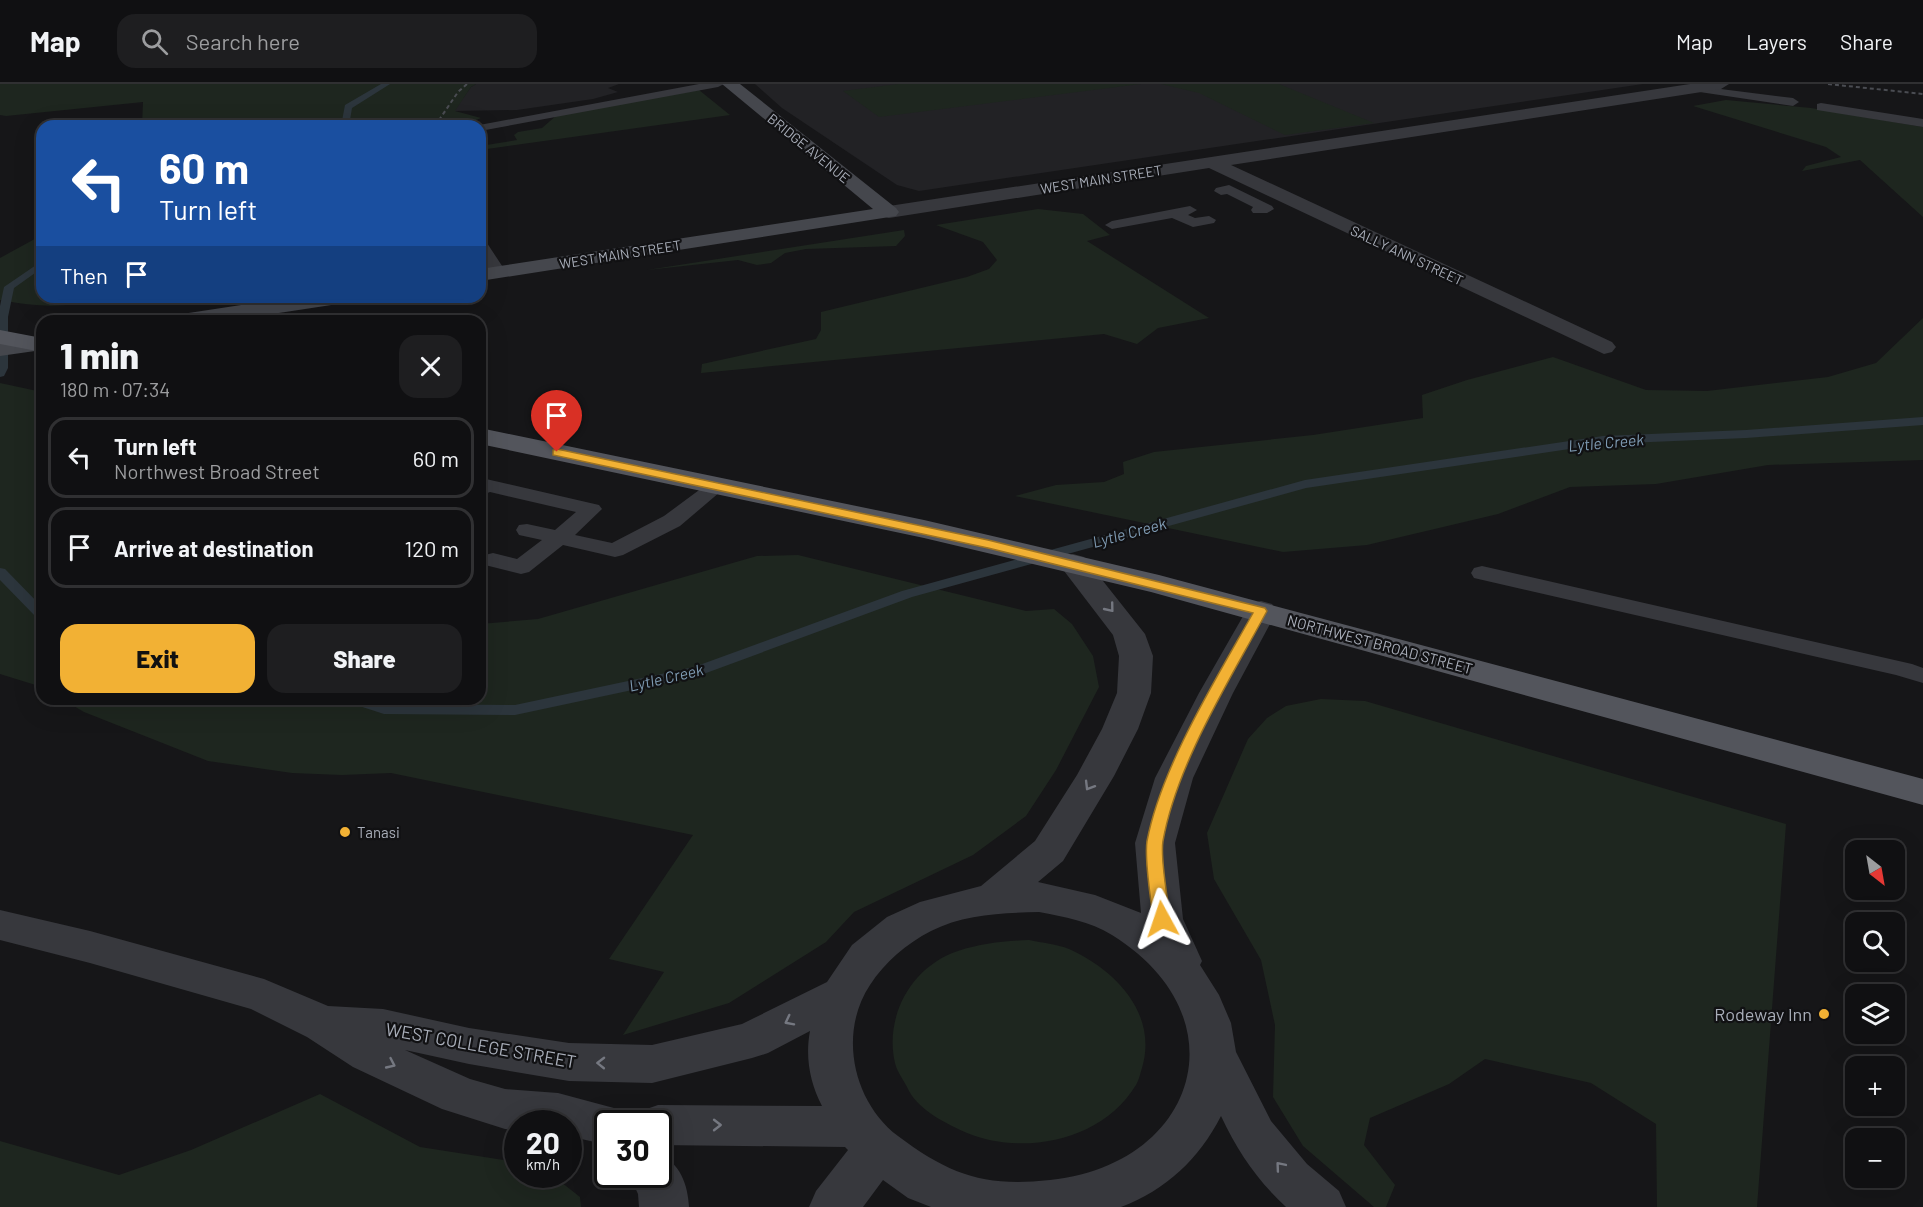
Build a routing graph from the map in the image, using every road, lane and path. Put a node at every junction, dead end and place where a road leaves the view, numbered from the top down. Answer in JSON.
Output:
{"nodes":[{"id":1,"x":718,"y":84,"type":"edge"},
{"id":2,"x":730,"y":84,"type":"edge"},
{"id":3,"x":1721,"y":84,"type":"edge"},
{"id":4,"x":1697,"y":89,"type":"junction"},
{"id":5,"x":1793,"y":102,"type":"dead end"},
{"id":6,"x":1821,"y":107,"type":"dead end"},
{"id":7,"x":1923,"y":123,"type":"edge"},
{"id":8,"x":486,"y":126,"type":"edge"},
{"id":9,"x":1210,"y":162,"type":"junction"},
{"id":10,"x":1221,"y":190,"type":"dead end"},
{"id":11,"x":1276,"y":193,"type":"junction"},
{"id":12,"x":1243,"y":199,"type":"junction"},
{"id":13,"x":1173,"y":206,"type":"junction"},
{"id":14,"x":1191,"y":210,"type":"dead end"},
{"id":15,"x":1258,"y":210,"type":"dead end"},
{"id":16,"x":889,"y":212,"type":"junction"},
{"id":17,"x":1209,"y":220,"type":"dead end"},
{"id":18,"x":1112,"y":225,"type":"dead end"},
{"id":19,"x":489,"y":274,"type":"edge"},
{"id":20,"x":299,"y":303,"type":"edge"},
{"id":21,"x":221,"y":315,"type":"edge"},
{"id":22,"x":0,"y":337,"type":"edge"},
{"id":23,"x":36,"y":343,"type":"edge"},
{"id":24,"x":36,"y":345,"type":"edge"},
{"id":25,"x":1604,"y":347,"type":"dead end"},
{"id":26,"x":0,"y":350,"type":"edge"},
{"id":27,"x":486,"y":437,"type":"edge"},
{"id":28,"x":486,"y":485,"type":"edge"},
{"id":29,"x":717,"y":486,"type":"junction"},
{"id":30,"x":527,"y":530,"type":"dead end"},
{"id":31,"x":559,"y":538,"type":"junction"},
{"id":32,"x":493,"y":560,"type":"dead end"},
{"id":33,"x":1073,"y":563,"type":"junction"},
{"id":34,"x":1482,"y":573,"type":"dead end"},
{"id":35,"x":1261,"y":611,"type":"junction"},
{"id":36,"x":1923,"y":676,"type":"edge"},
{"id":37,"x":1923,"y":792,"type":"edge"},
{"id":38,"x":994,"y":898,"type":"junction"},
{"id":39,"x":0,"y":925,"type":"edge"},
{"id":40,"x":1189,"y":979,"type":"junction"},
{"id":41,"x":841,"y":995,"type":"junction"},
{"id":42,"x":322,"y":1024,"type":"junction"},
{"id":43,"x":1215,"y":1055,"type":"junction"},
{"id":44,"x":594,"y":1122,"type":"edge"},
{"id":45,"x":672,"y":1126,"type":"edge"},
{"id":46,"x":868,"y":1138,"type":"junction"},
{"id":47,"x":662,"y":1188,"type":"edge"},
{"id":48,"x":1073,"y":1204,"type":"edge"},
{"id":49,"x":664,"y":1207,"type":"edge"},
{"id":50,"x":834,"y":1207,"type":"edge"},
{"id":51,"x":1321,"y":1207,"type":"edge"}],
"edges":[{"from":1,"to":8,"type":"lane"},
{"from":2,"to":16,"type":"street","name":"BRIDGE AVENUE"},
{"from":3,"to":4,"type":"street","name":"WEST MAIN STREET"},
{"from":4,"to":5,"type":"lane"},
{"from":4,"to":9,"type":"street","name":"WEST MAIN STREET"},
{"from":6,"to":7,"type":"lane"},
{"from":9,"to":11,"type":"street","name":"SALLY ANN STREET"},
{"from":9,"to":16,"type":"street","name":"WEST MAIN STREET"},
{"from":10,"to":12,"type":"lane"},
{"from":11,"to":12,"type":"lane"},
{"from":11,"to":25,"type":"street","name":"SALLY ANN STREET"},
{"from":12,"to":15,"type":"lane"},
{"from":13,"to":14,"type":"lane"},
{"from":13,"to":17,"type":"lane"},
{"from":13,"to":18,"type":"lane"},
{"from":16,"to":19,"type":"street","name":"WEST MAIN STREET"},
{"from":20,"to":21,"type":"street"},
{"from":22,"to":23,"type":"main road"},
{"from":24,"to":26,"type":"street"},
{"from":27,"to":29,"type":"main road","name":"NORTHWEST BROAD STREET"},
{"from":28,"to":31,"type":"lane"},
{"from":29,"to":31,"type":"lane"},
{"from":29,"to":33,"type":"main road","name":"NORTHWEST BROAD STREET"},
{"from":30,"to":31,"type":"lane"},
{"from":31,"to":32,"type":"lane"},
{"from":33,"to":35,"type":"main road","name":"NORTHWEST BROAD STREET"},
{"from":33,"to":38,"type":"street","one_way":true},
{"from":34,"to":36,"type":"lane"},
{"from":35,"to":37,"type":"main road","name":"NORTHWEST BROAD STREET"},
{"from":35,"to":40,"type":"street"},
{"from":38,"to":40,"type":"street"},
{"from":38,"to":41,"type":"street"},
{"from":39,"to":42,"type":"street","name":"WEST COLLEGE STREET"},
{"from":40,"to":43,"type":"street"},
{"from":41,"to":42,"type":"street","name":"WEST COLLEGE STREET","one_way":true},
{"from":41,"to":46,"type":"street"},
{"from":42,"to":44,"type":"street","name":"WEST COLLEGE STREET","one_way":true},
{"from":43,"to":48,"type":"street"},
{"from":51,"to":43,"type":"street","one_way":true},
{"from":45,"to":46,"type":"street","one_way":true},
{"from":46,"to":48,"type":"street"},
{"from":46,"to":50,"type":"street"},
{"from":47,"to":49,"type":"street"}]}
